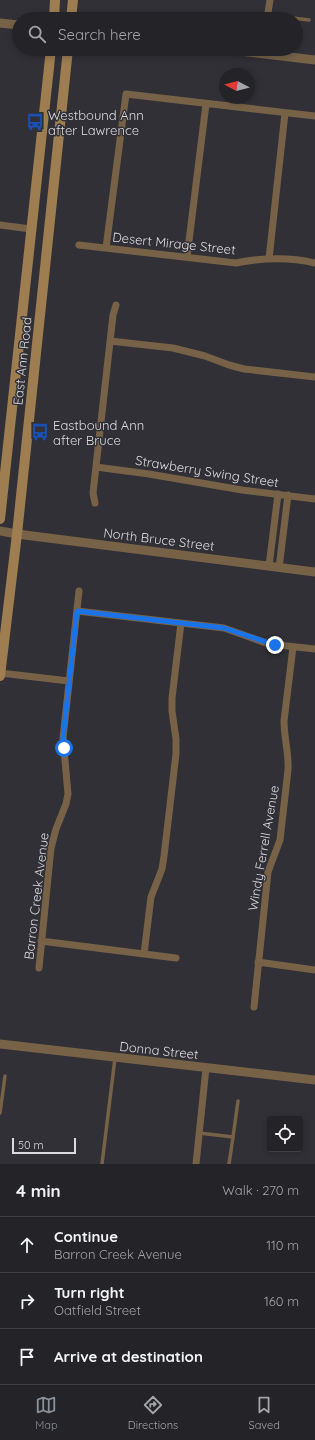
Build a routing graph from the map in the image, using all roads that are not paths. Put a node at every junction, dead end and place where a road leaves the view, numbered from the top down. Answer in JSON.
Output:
{"nodes":[{"id":1,"x":55,"y":0,"type":"edge"},
{"id":2,"x":73,"y":0,"type":"edge"},
{"id":3,"x":270,"y":0,"type":"edge"},
{"id":4,"x":54,"y":12,"type":"edge"},
{"id":5,"x":72,"y":12,"type":"edge"},
{"id":6,"x":269,"y":12,"type":"edge"},
{"id":7,"x":303,"y":20,"type":"edge"},
{"id":8,"x":309,"y":20,"type":"dead end"},
{"id":9,"x":0,"y":23,"type":"edge"},
{"id":10,"x":12,"y":24,"type":"edge"},
{"id":11,"x":50,"y":56,"type":"edge"},
{"id":12,"x":67,"y":56,"type":"edge"},
{"id":13,"x":292,"y":56,"type":"edge"},
{"id":14,"x":315,"y":60,"type":"edge"},
{"id":15,"x":206,"y":104,"type":"junction"},
{"id":16,"x":285,"y":113,"type":"junction"},
{"id":17,"x":315,"y":116,"type":"edge"},
{"id":18,"x":0,"y":225,"type":"edge"},
{"id":19,"x":31,"y":229,"type":"junction"},
{"id":20,"x":78,"y":245,"type":"dead end"},
{"id":21,"x":106,"y":248,"type":"junction"},
{"id":22,"x":187,"y":257,"type":"junction"},
{"id":23,"x":269,"y":259,"type":"junction"},
{"id":24,"x":315,"y":264,"type":"edge"},
{"id":25,"x":116,"y":305,"type":"dead end"},
{"id":26,"x":110,"y":341,"type":"junction"},
{"id":27,"x":315,"y":377,"type":"edge"},
{"id":28,"x":96,"y":467,"type":"junction"},
{"id":29,"x":278,"y":494,"type":"junction"},
{"id":30,"x":288,"y":495,"type":"junction"},
{"id":31,"x":315,"y":499,"type":"edge"},
{"id":32,"x":96,"y":503,"type":"dead end"},
{"id":33,"x":0,"y":519,"type":"edge"},
{"id":34,"x":275,"y":520,"type":"junction"},
{"id":35,"x":284,"y":522,"type":"junction"},
{"id":36,"x":0,"y":531,"type":"edge"},
{"id":37,"x":17,"y":534,"type":"junction"},
{"id":38,"x":270,"y":566,"type":"junction"},
{"id":39,"x":279,"y":568,"type":"junction"},
{"id":40,"x":315,"y":572,"type":"edge"},
{"id":41,"x":79,"y":591,"type":"dead end"},
{"id":42,"x":77,"y":611,"type":"junction"},
{"id":43,"x":181,"y":623,"type":"junction"},
{"id":44,"x":293,"y":647,"type":"junction"},
{"id":45,"x":315,"y":649,"type":"edge"},
{"id":46,"x":0,"y":673,"type":"edge"},
{"id":47,"x":0,"y":676,"type":"edge"},
{"id":48,"x":69,"y":681,"type":"junction"},
{"id":49,"x":42,"y":941,"type":"junction"},
{"id":50,"x":144,"y":954,"type":"junction"},
{"id":51,"x":176,"y":958,"type":"dead end"},
{"id":52,"x":258,"y":962,"type":"junction"},
{"id":53,"x":39,"y":968,"type":"dead end"},
{"id":54,"x":315,"y":970,"type":"edge"},
{"id":55,"x":254,"y":1007,"type":"dead end"},
{"id":56,"x":0,"y":1044,"type":"edge"},
{"id":57,"x":115,"y":1058,"type":"junction"},
{"id":58,"x":206,"y":1068,"type":"junction"},
{"id":59,"x":5,"y":1076,"type":"dead end"},
{"id":60,"x":315,"y":1080,"type":"edge"},
{"id":61,"x":238,"y":1101,"type":"dead end"},
{"id":62,"x":0,"y":1113,"type":"edge"},
{"id":63,"x":199,"y":1133,"type":"junction"},
{"id":64,"x":233,"y":1137,"type":"junction"},
{"id":65,"x":102,"y":1164,"type":"edge"},
{"id":66,"x":196,"y":1164,"type":"edge"},
{"id":67,"x":230,"y":1164,"type":"edge"}],
"edges":[{"from":1,"to":4,"type":"main road"},
{"from":2,"to":5,"type":"main road"},
{"from":3,"to":6,"type":"street"},
{"from":7,"to":8,"type":"lane"},
{"from":9,"to":10,"type":"street"},
{"from":11,"to":19,"type":"main road","name":"East Ann Road"},
{"from":12,"to":37,"type":"main road","name":"East Ann Road"},
{"from":13,"to":14,"type":"street"},
{"from":15,"to":16,"type":"street"},
{"from":15,"to":21,"type":"street"},
{"from":15,"to":22,"type":"street"},
{"from":16,"to":17,"type":"street"},
{"from":16,"to":23,"type":"street"},
{"from":18,"to":19,"type":"street"},
{"from":19,"to":33,"type":"main road","name":"East Ann Road"},
{"from":20,"to":21,"type":"street","name":"Desert Mirage Street"},
{"from":21,"to":22,"type":"street","name":"Desert Mirage Street"},
{"from":22,"to":23,"type":"street","name":"Desert Mirage Street"},
{"from":23,"to":24,"type":"street","name":"Desert Mirage Street"},
{"from":25,"to":26,"type":"street"},
{"from":26,"to":27,"type":"street"},
{"from":26,"to":28,"type":"street"},
{"from":28,"to":29,"type":"street","name":"Strawberry Swing Street"},
{"from":28,"to":32,"type":"street"},
{"from":29,"to":30,"type":"street","name":"Strawberry Swing Street"},
{"from":29,"to":34,"type":"street"},
{"from":30,"to":31,"type":"street","name":"Strawberry Swing Street"},
{"from":30,"to":35,"type":"street"},
{"from":34,"to":35,"type":"lane"},
{"from":34,"to":38,"type":"street"},
{"from":35,"to":39,"type":"street"},
{"from":36,"to":37,"type":"street","name":"North Bruce Street"},
{"from":37,"to":38,"type":"street","name":"North Bruce Street"},
{"from":37,"to":46,"type":"main road","name":"East Ann Road"},
{"from":38,"to":39,"type":"street","name":"North Bruce Street"},
{"from":39,"to":40,"type":"street","name":"North Bruce Street"},
{"from":41,"to":42,"type":"street","name":"Barron Creek Avenue"},
{"from":42,"to":43,"type":"street"},
{"from":42,"to":48,"type":"street","name":"Barron Creek Avenue"},
{"from":43,"to":44,"type":"street"},
{"from":43,"to":50,"type":"street"},
{"from":44,"to":45,"type":"street"},
{"from":44,"to":52,"type":"street","name":"Windy Ferrell Avenue"},
{"from":46,"to":47,"type":"main road","name":"East Ann Road"},
{"from":46,"to":48,"type":"street"},
{"from":48,"to":49,"type":"street","name":"Barron Creek Avenue"},
{"from":49,"to":50,"type":"street"},
{"from":49,"to":53,"type":"street","name":"Barron Creek Avenue"},
{"from":50,"to":51,"type":"street"},
{"from":52,"to":54,"type":"street"},
{"from":52,"to":55,"type":"street","name":"Windy Ferrell Avenue"},
{"from":56,"to":57,"type":"street","name":"Donna Street"},
{"from":57,"to":58,"type":"street","name":"Donna Street"},
{"from":57,"to":65,"type":"lane"},
{"from":58,"to":60,"type":"street","name":"Donna Street"},
{"from":58,"to":63,"type":"street"},
{"from":59,"to":62,"type":"lane"},
{"from":61,"to":64,"type":"lane"},
{"from":63,"to":64,"type":"lane"},
{"from":63,"to":66,"type":"street"},
{"from":64,"to":67,"type":"lane"}]}
